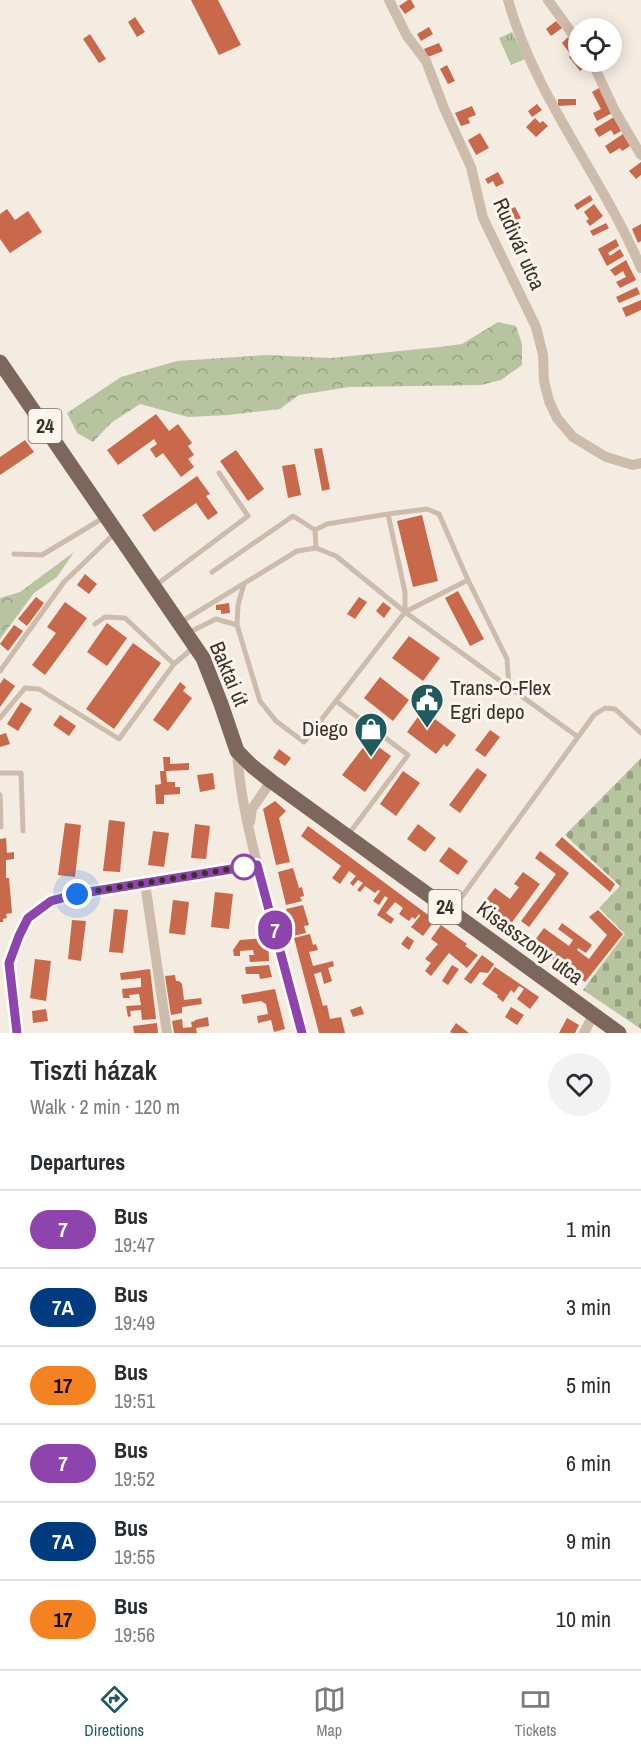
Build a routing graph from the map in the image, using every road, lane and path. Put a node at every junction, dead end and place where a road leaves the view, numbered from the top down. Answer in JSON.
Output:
{"nodes":[{"id":1,"x":389,"y":0,"type":"edge"},
{"id":2,"x":508,"y":0,"type":"edge"},
{"id":3,"x":548,"y":0,"type":"edge"},
{"id":4,"x":568,"y":28,"type":"edge"},
{"id":5,"x":597,"y":72,"type":"edge"},
{"id":6,"x":641,"y":155,"type":"edge"},
{"id":7,"x":641,"y":268,"type":"edge"},
{"id":8,"x":0,"y":362,"type":"edge"},
{"id":9,"x":641,"y":463,"type":"edge"},
{"id":10,"x":219,"y":473,"type":"dead end"},
{"id":11,"x":388,"y":514,"type":"junction"},
{"id":12,"x":107,"y":516,"type":"junction"},
{"id":13,"x":315,"y":530,"type":"junction"},
{"id":14,"x":117,"y":531,"type":"junction"},
{"id":15,"x":316,"y":548,"type":"junction"},
{"id":16,"x":14,"y":554,"type":"dead end"},
{"id":17,"x":212,"y":572,"type":"dead end"},
{"id":18,"x":468,"y":580,"type":"junction"},
{"id":19,"x":244,"y":584,"type":"junction"},
{"id":20,"x":154,"y":586,"type":"junction"},
{"id":21,"x":405,"y":612,"type":"junction"},
{"id":22,"x":95,"y":624,"type":"dead end"},
{"id":23,"x":237,"y":625,"type":"junction"},
{"id":24,"x":187,"y":634,"type":"junction"},
{"id":25,"x":174,"y":664,"type":"junction"},
{"id":26,"x":0,"y":671,"type":"edge"},
{"id":27,"x":509,"y":687,"type":"junction"},
{"id":28,"x":336,"y":701,"type":"junction"},
{"id":29,"x":0,"y":718,"type":"edge"},
{"id":30,"x":641,"y":733,"type":"edge"},
{"id":31,"x":578,"y":737,"type":"junction"},
{"id":32,"x":237,"y":751,"type":"junction"},
{"id":33,"x":0,"y":773,"type":"edge"},
{"id":34,"x":271,"y":781,"type":"junction"},
{"id":35,"x":0,"y":795,"type":"edge"},
{"id":36,"x":249,"y":826,"type":"junction"},
{"id":37,"x":1,"y":827,"type":"edge"},
{"id":38,"x":23,"y":831,"type":"dead end"},
{"id":39,"x":347,"y":836,"type":"junction"},
{"id":40,"x":257,"y":865,"type":"junction"},
{"id":41,"x":145,"y":883,"type":"junction"},
{"id":42,"x":451,"y":911,"type":"junction"},
{"id":43,"x":4,"y":963,"type":"edge"},
{"id":44,"x":593,"y":1015,"type":"junction"},
{"id":45,"x":17,"y":1033,"type":"edge"},
{"id":46,"x":167,"y":1033,"type":"edge"},
{"id":47,"x":302,"y":1033,"type":"edge"},
{"id":48,"x":584,"y":1033,"type":"edge"},
{"id":49,"x":619,"y":1033,"type":"edge"}],
"edges":[{"from":1,"to":9,"type":"street","name":"Rudivár utca"},
{"from":2,"to":7,"type":"street"},
{"from":3,"to":4,"type":"street"},
{"from":5,"to":6,"type":"street"},
{"from":8,"to":12,"type":"main road","name":"Baktai út","number":"24"},
{"from":10,"to":20,"type":"lane"},
{"from":11,"to":13,"type":"lane"},
{"from":11,"to":18,"type":"lane"},
{"from":11,"to":21,"type":"lane"},
{"from":12,"to":14,"type":"main road","name":"Baktai út","number":"24"},
{"from":12,"to":16,"type":"lane"},
{"from":13,"to":15,"type":"lane"},
{"from":13,"to":17,"type":"lane"},
{"from":14,"to":20,"type":"main road","name":"Baktai út","number":"24"},
{"from":14,"to":26,"type":"lane"},
{"from":15,"to":19,"type":"lane"},
{"from":15,"to":21,"type":"lane"},
{"from":18,"to":21,"type":"lane"},
{"from":18,"to":27,"type":"lane"},
{"from":19,"to":23,"type":"lane"},
{"from":19,"to":24,"type":"lane"},
{"from":20,"to":24,"type":"main road","name":"Baktai út","number":"24"},
{"from":21,"to":27,"type":"lane"},
{"from":21,"to":28,"type":"lane"},
{"from":22,"to":25,"type":"lane"},
{"from":23,"to":24,"type":"lane"},
{"from":23,"to":28,"type":"lane"},
{"from":24,"to":25,"type":"lane"},
{"from":24,"to":32,"type":"main road","name":"Baktai út","number":"24"},
{"from":25,"to":29,"type":"lane"},
{"from":27,"to":31,"type":"lane"},
{"from":28,"to":39,"type":"lane"},
{"from":30,"to":31,"type":"lane"},
{"from":31,"to":42,"type":"lane"},
{"from":32,"to":34,"type":"main road","name":"Baktai út","number":"24"},
{"from":32,"to":36,"type":"street"},
{"from":33,"to":38,"type":"lane"},
{"from":34,"to":36,"type":"street"},
{"from":34,"to":39,"type":"main road","name":"Kisasszony utca","number":"24"},
{"from":35,"to":37,"type":"lane"},
{"from":36,"to":40,"type":"street"},
{"from":39,"to":42,"type":"main road","name":"Kisasszony utca","number":"24"},
{"from":40,"to":41,"type":"street"},
{"from":40,"to":47,"type":"street"},
{"from":41,"to":43,"type":"street"},
{"from":41,"to":46,"type":"street"},
{"from":42,"to":44,"type":"main road","name":"Kisasszony utca","number":"24"},
{"from":43,"to":45,"type":"street"},
{"from":44,"to":48,"type":"street"},
{"from":44,"to":49,"type":"main road","name":"Kisasszony utca","number":"24"}]}
